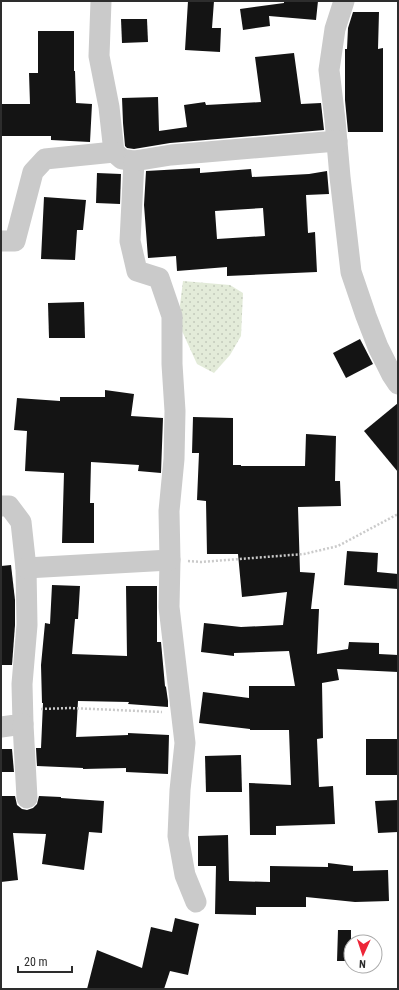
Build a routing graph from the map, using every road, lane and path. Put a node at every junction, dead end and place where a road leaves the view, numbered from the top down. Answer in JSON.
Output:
{"nodes":[{"id":1,"x":101,"y":1,"type":"edge"},
{"id":2,"x":344,"y":1,"type":"edge"},
{"id":3,"x":337,"y":141,"type":"junction"},
{"id":4,"x":114,"y":152,"type":"junction"},
{"id":5,"x":134,"y":161,"type":"junction"},
{"id":6,"x":1,"y":241,"type":"edge"},
{"id":7,"x":398,"y":384,"type":"edge"},
{"id":8,"x":1,"y":506,"type":"edge"},
{"id":9,"x":398,"y":514,"type":"edge"},
{"id":10,"x":170,"y":560,"type":"junction"},
{"id":11,"x":26,"y":568,"type":"junction"},
{"id":12,"x":181,"y":713,"type":"junction"},
{"id":13,"x":23,"y":716,"type":"junction"},
{"id":14,"x":1,"y":727,"type":"edge"},
{"id":15,"x":27,"y":798,"type":"dead end"},
{"id":16,"x":196,"y":902,"type":"dead end"}],
"edges":[{"from":1,"to":4,"type":"street"},
{"from":2,"to":3,"type":"street"},
{"from":3,"to":5,"type":"street"},
{"from":3,"to":7,"type":"street"},
{"from":4,"to":5,"type":"street"},
{"from":4,"to":6,"type":"street"},
{"from":5,"to":10,"type":"street"},
{"from":8,"to":11,"type":"street"},
{"from":9,"to":10,"type":"path"},
{"from":10,"to":11,"type":"street"},
{"from":10,"to":12,"type":"street"},
{"from":11,"to":13,"type":"street"},
{"from":12,"to":13,"type":"path"},
{"from":12,"to":16,"type":"street"},
{"from":13,"to":14,"type":"street"},
{"from":13,"to":15,"type":"street"}]}
